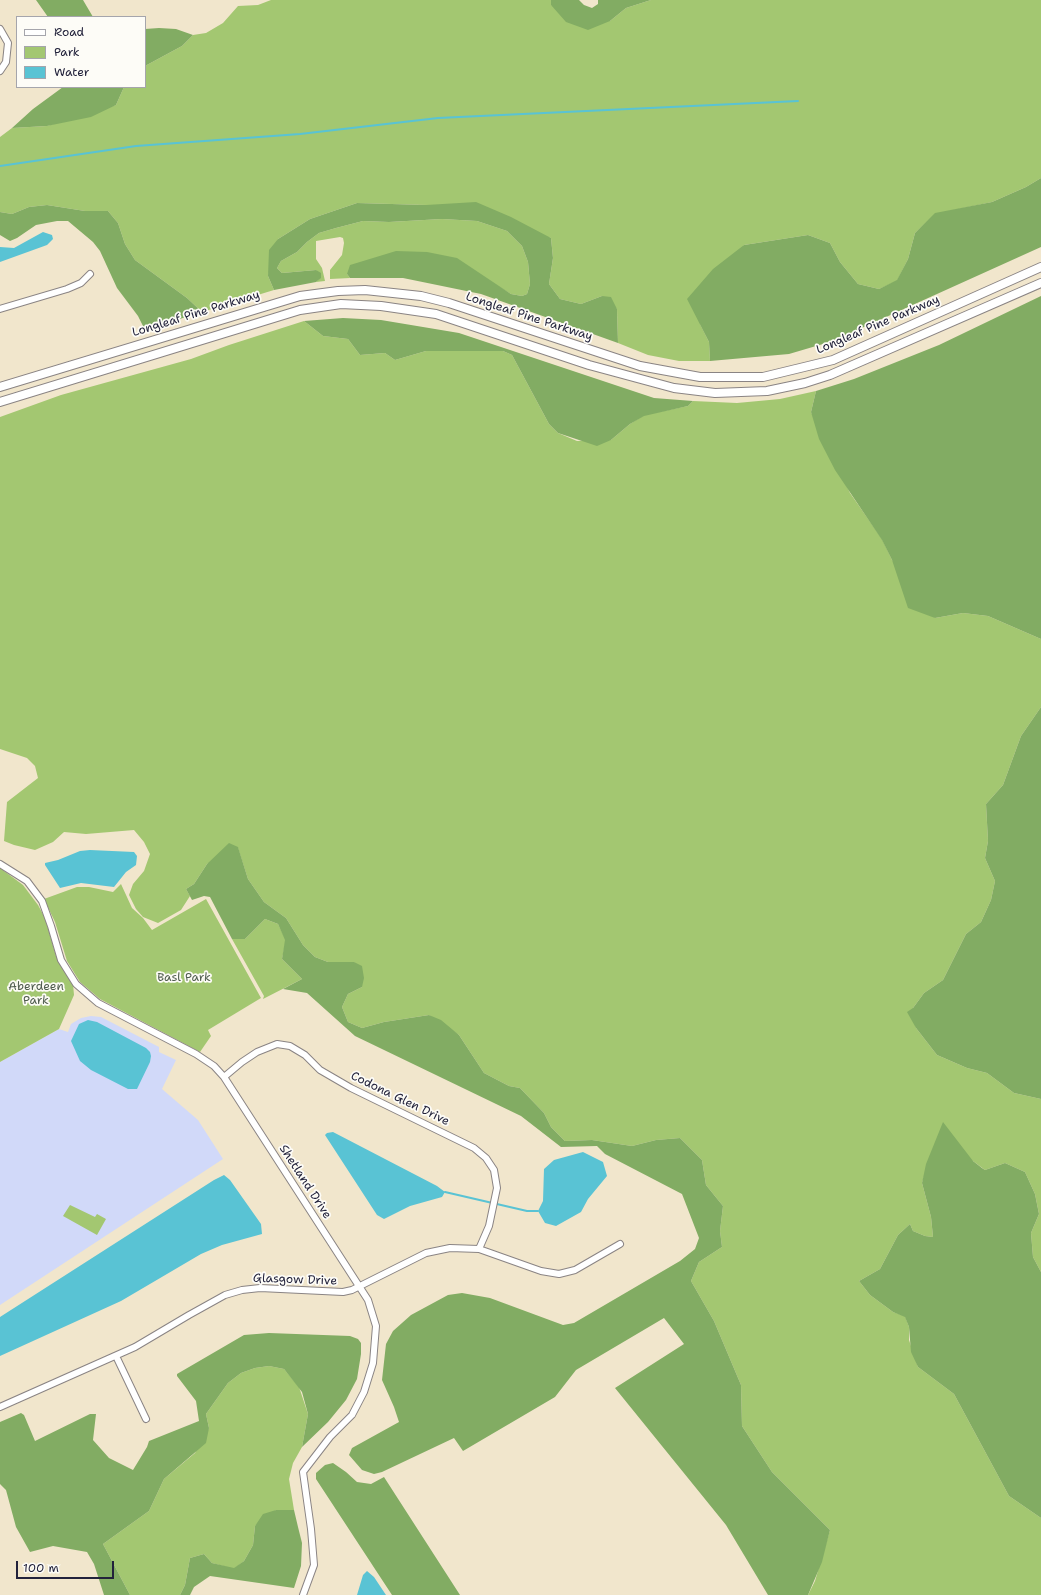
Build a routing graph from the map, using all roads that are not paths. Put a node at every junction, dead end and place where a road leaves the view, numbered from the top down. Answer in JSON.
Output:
{"nodes":[{"id":1,"x":0,"y":29,"type":"edge"},
{"id":2,"x":0,"y":71,"type":"edge"},
{"id":3,"x":1041,"y":267,"type":"edge"},
{"id":4,"x":90,"y":274,"type":"dead end"},
{"id":5,"x":1041,"y":283,"type":"edge"},
{"id":6,"x":365,"y":290,"type":"junction"},
{"id":7,"x":365,"y":305,"type":"junction"},
{"id":8,"x":0,"y":310,"type":"edge"},
{"id":9,"x":0,"y":387,"type":"edge"},
{"id":10,"x":0,"y":402,"type":"edge"},
{"id":11,"x":0,"y":864,"type":"edge"},
{"id":12,"x":224,"y":1077,"type":"junction"},
{"id":13,"x":620,"y":1244,"type":"dead end"},
{"id":14,"x":479,"y":1249,"type":"junction"},
{"id":15,"x":359,"y":1287,"type":"junction"},
{"id":16,"x":116,"y":1356,"type":"junction"},
{"id":17,"x":0,"y":1408,"type":"edge"},
{"id":18,"x":146,"y":1419,"type":"dead end"},
{"id":19,"x":303,"y":1595,"type":"edge"}],
"edges":[{"from":1,"to":2,"type":"street"},
{"from":3,"to":6,"type":"main road","name":"Longleaf Pine Parkway"},
{"from":4,"to":8,"type":"street"},
{"from":5,"to":7,"type":"main road"},
{"from":6,"to":7,"type":"main road"},
{"from":6,"to":9,"type":"main road","name":"Longleaf Pine Parkway"},
{"from":7,"to":10,"type":"main road"},
{"from":11,"to":12,"type":"street","name":"Shetland Drive"},
{"from":12,"to":14,"type":"street","name":"Codona Glen Drive"},
{"from":12,"to":15,"type":"street","name":"Shetland Drive"},
{"from":13,"to":14,"type":"street","name":"Glasgow Drive"},
{"from":14,"to":15,"type":"street","name":"Glasgow Drive"},
{"from":15,"to":16,"type":"street","name":"Glasgow Drive"},
{"from":15,"to":19,"type":"street","name":"Shetland Drive"},
{"from":16,"to":17,"type":"street","name":"Glasgow Drive"},
{"from":16,"to":18,"type":"street"}]}
